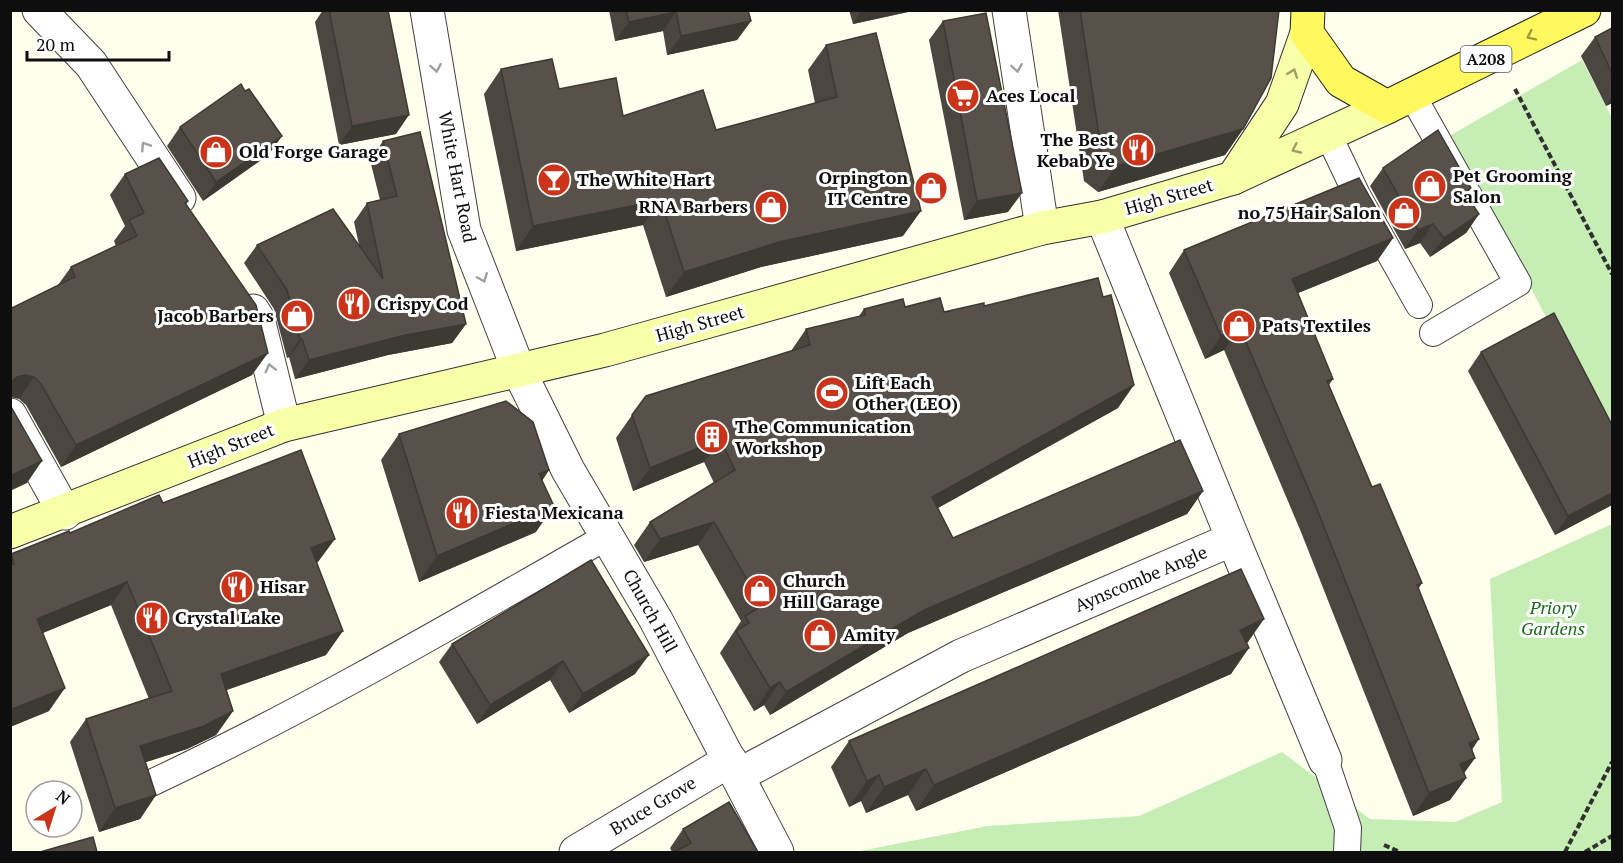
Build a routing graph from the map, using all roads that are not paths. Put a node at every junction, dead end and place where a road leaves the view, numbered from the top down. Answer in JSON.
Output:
{"nodes":[{"id":1,"x":427,"y":10,"type":"edge"},
{"id":2,"x":1009,"y":10,"type":"edge"},
{"id":3,"x":1584,"y":10,"type":"edge"},
{"id":4,"x":42,"y":11,"type":"edge"},
{"id":5,"x":1308,"y":22,"type":"edge"},
{"id":6,"x":1400,"y":101,"type":"junction"},
{"id":7,"x":1328,"y":134,"type":"junction"},
{"id":8,"x":1233,"y":178,"type":"junction"},
{"id":9,"x":1102,"y":217,"type":"junction"},
{"id":10,"x":194,"y":221,"type":"edge"},
{"id":11,"x":1042,"y":228,"type":"junction"},
{"id":12,"x":239,"y":289,"type":"edge"},
{"id":13,"x":1419,"y":305,"type":"dead end"},
{"id":14,"x":1433,"y":333,"type":"dead end"},
{"id":15,"x":519,"y":371,"type":"junction"},
{"id":16,"x":10,"y":415,"type":"edge"},
{"id":17,"x":284,"y":425,"type":"junction"},
{"id":18,"x":65,"y":513,"type":"junction"},
{"id":19,"x":10,"y":532,"type":"edge"},
{"id":20,"x":608,"y":536,"type":"junction"},
{"id":21,"x":1233,"y":539,"type":"junction"},
{"id":22,"x":1325,"y":760,"type":"joint"},
{"id":23,"x":734,"y":768,"type":"junction"},
{"id":24,"x":149,"y":784,"type":"edge"},
{"id":25,"x":576,"y":852,"type":"edge"},
{"id":26,"x":777,"y":852,"type":"edge"},
{"id":27,"x":1347,"y":852,"type":"edge"}],
"edges":[{"from":1,"to":15,"type":"street","name":"White Hart Road","one_way":true},
{"from":2,"to":11,"type":"street","one_way":true},
{"from":3,"to":6,"type":"main road","name":"High Street","number":"A208","one_way":true},
{"from":10,"to":4,"type":"street","one_way":true},
{"from":5,"to":6,"type":"main road"},
{"from":8,"to":5,"type":"street","one_way":true},
{"from":6,"to":7,"type":"street","name":"High Street"},
{"from":6,"to":14,"type":"lane"},
{"from":7,"to":8,"type":"street","name":"High Street","one_way":true},
{"from":7,"to":13,"type":"lane"},
{"from":8,"to":9,"type":"street","name":"High Street"},
{"from":9,"to":11,"type":"street","name":"High Street"},
{"from":9,"to":21,"type":"street"},
{"from":11,"to":15,"type":"street","name":"High Street"},
{"from":17,"to":12,"type":"street","one_way":true},
{"from":15,"to":17,"type":"street","name":"High Street"},
{"from":15,"to":20,"type":"street","name":"Church Hill"},
{"from":16,"to":18,"type":"street"},
{"from":17,"to":18,"type":"street","name":"High Street"},
{"from":18,"to":19,"type":"street","name":"High Street"},
{"from":20,"to":23,"type":"street","name":"Church Hill"},
{"from":20,"to":24,"type":"lane"},
{"from":21,"to":22,"type":"street"},
{"from":21,"to":23,"type":"street","name":"Aynscombe Angle"},
{"from":22,"to":27,"type":"lane"},
{"from":23,"to":25,"type":"street","name":"Bruce Grove"},
{"from":23,"to":26,"type":"street","name":"Church Hill"}]}
